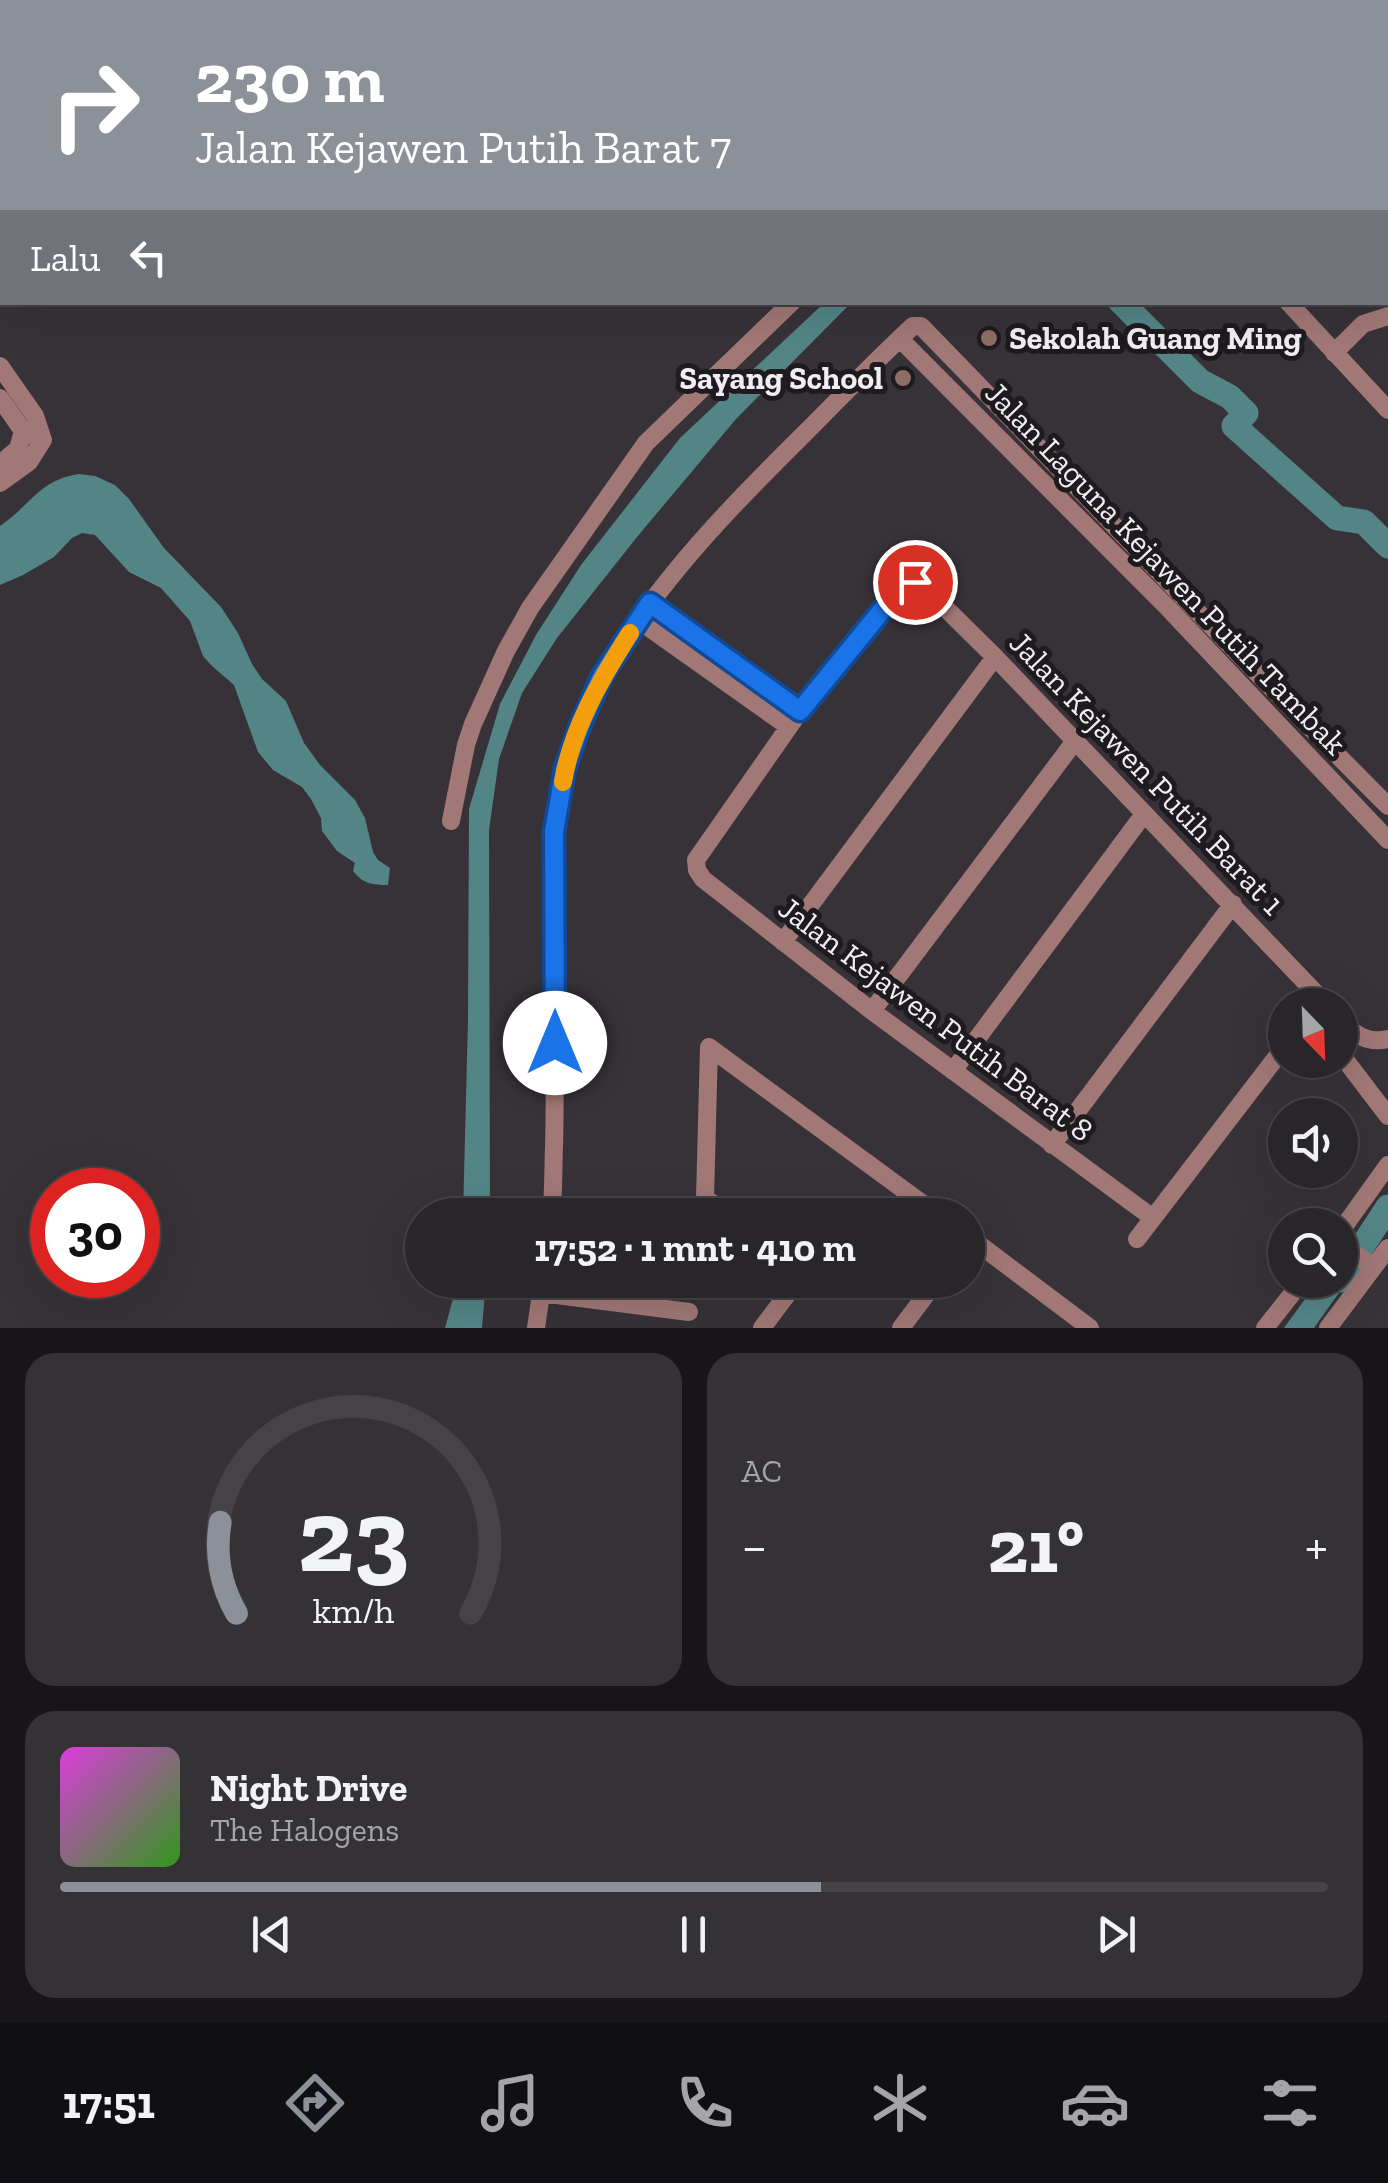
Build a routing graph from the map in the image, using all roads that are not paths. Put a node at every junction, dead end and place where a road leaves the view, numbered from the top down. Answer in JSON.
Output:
{"nodes":[{"id":1,"x":789,"y":305,"type":"edge"},
{"id":2,"x":1291,"y":305,"type":"edge"},
{"id":3,"x":1384,"y":305,"type":"edge"},
{"id":4,"x":1388,"y":316,"type":"edge"},
{"id":5,"x":1363,"y":324,"type":"junction"},
{"id":6,"x":900,"y":339,"type":"junction"},
{"id":7,"x":1334,"y":353,"type":"junction"},
{"id":8,"x":0,"y":366,"type":"edge"},
{"id":9,"x":0,"y":398,"type":"edge"},
{"id":10,"x":1388,"y":410,"type":"edge"},
{"id":11,"x":23,"y":431,"type":"junction"},
{"id":12,"x":43,"y":440,"type":"junction"},
{"id":13,"x":0,"y":464,"type":"edge"},
{"id":14,"x":0,"y":483,"type":"edge"},
{"id":15,"x":650,"y":603,"type":"junction"},
{"id":16,"x":638,"y":620,"type":"junction"},
{"id":17,"x":995,"y":657,"type":"junction"},
{"id":18,"x":730,"y":661,"type":"junction"},
{"id":19,"x":719,"y":678,"type":"junction"},
{"id":20,"x":1266,"y":683,"type":"junction"},
{"id":21,"x":1252,"y":698,"type":"junction"},
{"id":22,"x":800,"y":711,"type":"junction"},
{"id":23,"x":789,"y":728,"type":"junction"},
{"id":24,"x":1074,"y":741,"type":"junction"},
{"id":25,"x":1388,"y":806,"type":"edge"},
{"id":26,"x":1144,"y":814,"type":"junction"},
{"id":27,"x":451,"y":821,"type":"dead end"},
{"id":28,"x":1388,"y":840,"type":"edge"},
{"id":29,"x":1233,"y":904,"type":"junction"},
{"id":30,"x":783,"y":942,"type":"junction"},
{"id":31,"x":1302,"y":978,"type":"junction"},
{"id":32,"x":1305,"y":988,"type":"edge"},
{"id":33,"x":1312,"y":988,"type":"edge"},
{"id":34,"x":872,"y":1011,"type":"junction"},
{"id":35,"x":1358,"y":1036,"type":"edge"},
{"id":36,"x":1388,"y":1038,"type":"edge"},
{"id":37,"x":1268,"y":1068,"type":"edge"},
{"id":38,"x":953,"y":1071,"type":"junction"},
{"id":39,"x":1358,"y":1077,"type":"edge"},
{"id":40,"x":1388,"y":1116,"type":"edge"},
{"id":41,"x":1052,"y":1145,"type":"junction"},
{"id":42,"x":1388,"y":1165,"type":"edge"},
{"id":43,"x":552,"y":1198,"type":"edge"},
{"id":44,"x":704,"y":1198,"type":"edge"},
{"id":45,"x":915,"y":1198,"type":"edge"},
{"id":46,"x":1358,"y":1213,"type":"edge"},
{"id":47,"x":1153,"y":1218,"type":"junction"},
{"id":48,"x":1137,"y":1239,"type":"dead end"},
{"id":49,"x":1388,"y":1248,"type":"edge"},
{"id":50,"x":985,"y":1250,"type":"edge"},
{"id":51,"x":1358,"y":1255,"type":"edge"},
{"id":52,"x":1369,"y":1264,"type":"junction"},
{"id":53,"x":540,"y":1298,"type":"edge"},
{"id":54,"x":599,"y":1298,"type":"edge"},
{"id":55,"x":630,"y":1298,"type":"edge"},
{"id":56,"x":784,"y":1298,"type":"edge"},
{"id":57,"x":924,"y":1298,"type":"edge"},
{"id":58,"x":1289,"y":1298,"type":"edge"},
{"id":59,"x":630,"y":1304,"type":"junction"},
{"id":60,"x":1068,"y":1311,"type":"junction"},
{"id":61,"x":688,"y":1320,"type":"edge"},
{"id":62,"x":536,"y":1328,"type":"edge"},
{"id":63,"x":762,"y":1328,"type":"edge"},
{"id":64,"x":902,"y":1328,"type":"edge"},
{"id":65,"x":1055,"y":1328,"type":"edge"},
{"id":66,"x":1090,"y":1328,"type":"edge"},
{"id":67,"x":1265,"y":1328,"type":"edge"},
{"id":68,"x":1328,"y":1328,"type":"edge"}],
"edges":[{"from":1,"to":27,"type":"street"},
{"from":2,"to":7,"type":"street"},
{"from":3,"to":5,"type":"street"},
{"from":4,"to":5,"type":"street"},
{"from":5,"to":7,"type":"street"},
{"from":6,"to":15,"type":"street"},
{"from":6,"to":20,"type":"street","name":"Jalan Laguna Kejawen Putih Tambak"},
{"from":6,"to":21,"type":"street","name":"Jalan Laguna Kejawen Putih Tambak"},
{"from":7,"to":10,"type":"street"},
{"from":8,"to":12,"type":"street"},
{"from":9,"to":11,"type":"street"},
{"from":11,"to":12,"type":"street"},
{"from":11,"to":13,"type":"street"},
{"from":12,"to":14,"type":"street"},
{"from":15,"to":16,"type":"street"},
{"from":15,"to":18,"type":"street"},
{"from":16,"to":19,"type":"street"},
{"from":16,"to":43,"type":"street"},
{"from":17,"to":22,"type":"street","name":"Jalan Kejawen Putih Barat 1"},
{"from":17,"to":24,"type":"street","name":"Jalan Kejawen Putih Barat 1"},
{"from":17,"to":30,"type":"street"},
{"from":18,"to":19,"type":"street"},
{"from":18,"to":22,"type":"street"},
{"from":19,"to":23,"type":"street"},
{"from":20,"to":21,"type":"street"},
{"from":20,"to":25,"type":"street","name":"Jalan Laguna Kejawen Putih Tambak"},
{"from":21,"to":28,"type":"street","name":"Jalan Laguna Kejawen Putih Tambak"},
{"from":22,"to":23,"type":"street"},
{"from":23,"to":30,"type":"street","name":"Jalan Kejawen Putih Barat 8"},
{"from":24,"to":26,"type":"street","name":"Jalan Kejawen Putih Barat 1"},
{"from":24,"to":34,"type":"street"},
{"from":26,"to":29,"type":"street","name":"Jalan Kejawen Putih Barat 1"},
{"from":26,"to":38,"type":"street"},
{"from":29,"to":31,"type":"street","name":"Jalan Kejawen Putih Barat 1"},
{"from":29,"to":41,"type":"street"},
{"from":30,"to":34,"type":"street","name":"Jalan Kejawen Putih Barat 8"},
{"from":31,"to":32,"type":"street"},
{"from":31,"to":33,"type":"street","name":"Jalan Kejawen Putih Barat 1"},
{"from":34,"to":38,"type":"street","name":"Jalan Kejawen Putih Barat 8"},
{"from":35,"to":36,"type":"street"},
{"from":37,"to":47,"type":"street"},
{"from":38,"to":41,"type":"street","name":"Jalan Kejawen Putih Barat 8"},
{"from":39,"to":40,"type":"street"},
{"from":41,"to":47,"type":"street","name":"Jalan Kejawen Putih Barat 8"},
{"from":42,"to":46,"type":"street"},
{"from":44,"to":45,"type":"street"},
{"from":47,"to":48,"type":"street"},
{"from":49,"to":52,"type":"street"},
{"from":50,"to":60,"type":"street"},
{"from":51,"to":52,"type":"street"},
{"from":52,"to":68,"type":"street"},
{"from":53,"to":62,"type":"street"},
{"from":54,"to":59,"type":"street"},
{"from":55,"to":59,"type":"street"},
{"from":56,"to":63,"type":"street"},
{"from":57,"to":64,"type":"street"},
{"from":58,"to":67,"type":"street"},
{"from":59,"to":61,"type":"street"},
{"from":60,"to":65,"type":"street"},
{"from":60,"to":66,"type":"street"}]}
